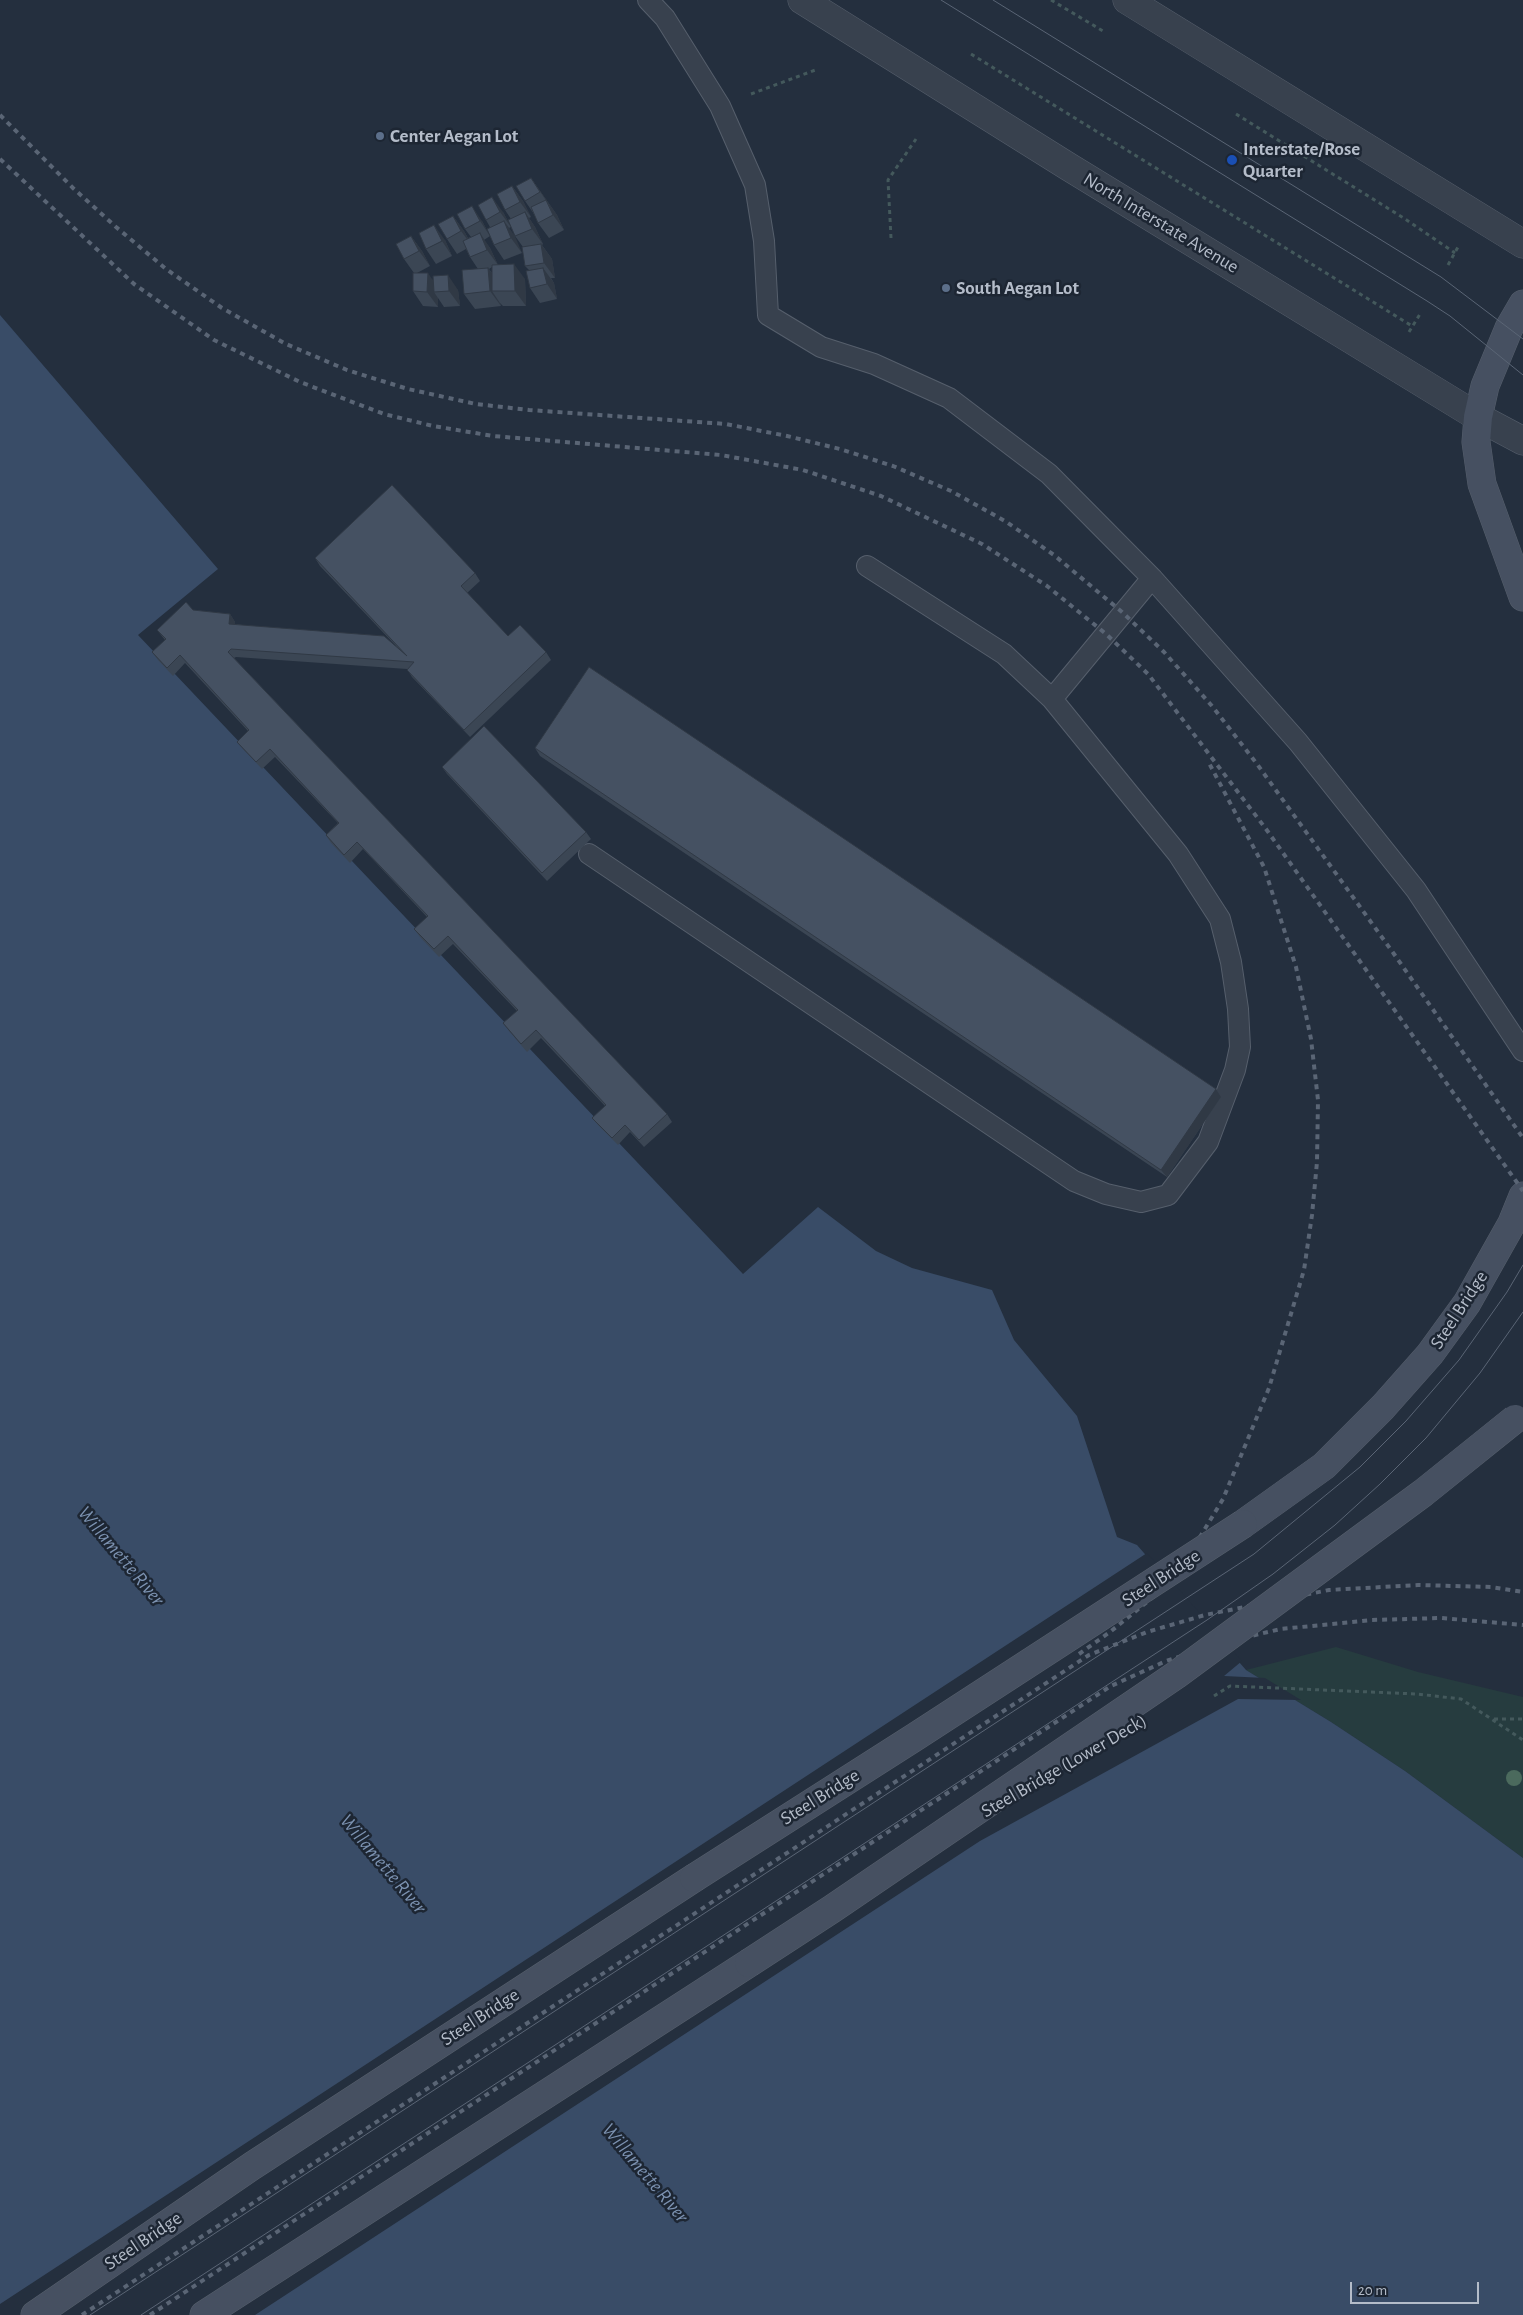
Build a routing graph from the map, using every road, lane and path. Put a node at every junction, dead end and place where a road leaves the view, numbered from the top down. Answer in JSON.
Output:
{"nodes":[{"id":1,"x":648,"y":0,"type":"edge"},
{"id":2,"x":802,"y":0,"type":"edge"},
{"id":3,"x":1051,"y":0,"type":"edge"},
{"id":4,"x":1127,"y":0,"type":"edge"},
{"id":5,"x":1104,"y":31,"type":"dead end"},
{"id":6,"x":971,"y":54,"type":"dead end"},
{"id":7,"x":818,"y":68,"type":"dead end"},
{"id":8,"x":720,"y":106,"type":"junction"},
{"id":9,"x":1228,"y":109,"type":"dead end"},
{"id":10,"x":916,"y":138,"type":"dead end"},
{"id":11,"x":891,"y":238,"type":"dead end"},
{"id":12,"x":1460,"y":244,"type":"dead end"},
{"id":13,"x":1523,"y":244,"type":"edge"},
{"id":14,"x":1455,"y":253,"type":"junction"},
{"id":15,"x":1448,"y":265,"type":"dead end"},
{"id":16,"x":1523,"y":304,"type":"edge"},
{"id":17,"x":1420,"y":314,"type":"dead end"},
{"id":18,"x":1412,"y":326,"type":"junction"},
{"id":19,"x":1405,"y":339,"type":"dead end"},
{"id":20,"x":1478,"y":417,"type":"junction"},
{"id":21,"x":1523,"y":441,"type":"edge"},
{"id":22,"x":867,"y":566,"type":"dead end"},
{"id":23,"x":1152,"y":578,"type":"junction"},
{"id":24,"x":1523,"y":597,"type":"edge"},
{"id":25,"x":1052,"y":699,"type":"junction"},
{"id":26,"x":589,"y":854,"type":"dead end"},
{"id":27,"x":1523,"y":1051,"type":"edge"},
{"id":28,"x":1523,"y":1196,"type":"edge"},
{"id":29,"x":1523,"y":1413,"type":"edge"},
{"id":30,"x":1206,"y":1700,"type":"dead end"},
{"id":31,"x":1493,"y":1719,"type":"junction"},
{"id":32,"x":1523,"y":1719,"type":"edge"},
{"id":33,"x":1523,"y":1740,"type":"edge"},
{"id":34,"x":35,"y":2315,"type":"edge"},
{"id":35,"x":204,"y":2315,"type":"edge"}],
"edges":[{"from":1,"to":8,"type":"lane"},
{"from":2,"to":20,"type":"street","name":"North Interstate Avenue"},
{"from":3,"to":5,"type":"path"},
{"from":4,"to":13,"type":"street"},
{"from":6,"to":18,"type":"path"},
{"from":7,"to":8,"type":"path"},
{"from":8,"to":23,"type":"lane"},
{"from":9,"to":14,"type":"path"},
{"from":10,"to":11,"type":"path"},
{"from":12,"to":14,"type":"path"},
{"from":14,"to":15,"type":"path"},
{"from":16,"to":20,"type":"main road"},
{"from":17,"to":18,"type":"path"},
{"from":18,"to":19,"type":"path"},
{"from":20,"to":21,"type":"street","name":"North Interstate Avenue"},
{"from":20,"to":24,"type":"main road"},
{"from":22,"to":25,"type":"lane"},
{"from":23,"to":25,"type":"lane"},
{"from":23,"to":27,"type":"lane"},
{"from":25,"to":26,"type":"lane"},
{"from":28,"to":34,"type":"main road","name":"Steel Bridge","bridge":true},
{"from":29,"to":35,"type":"main road","bridge":true},
{"from":30,"to":31,"type":"path"},
{"from":31,"to":32,"type":"path"},
{"from":31,"to":33,"type":"path"}]}
